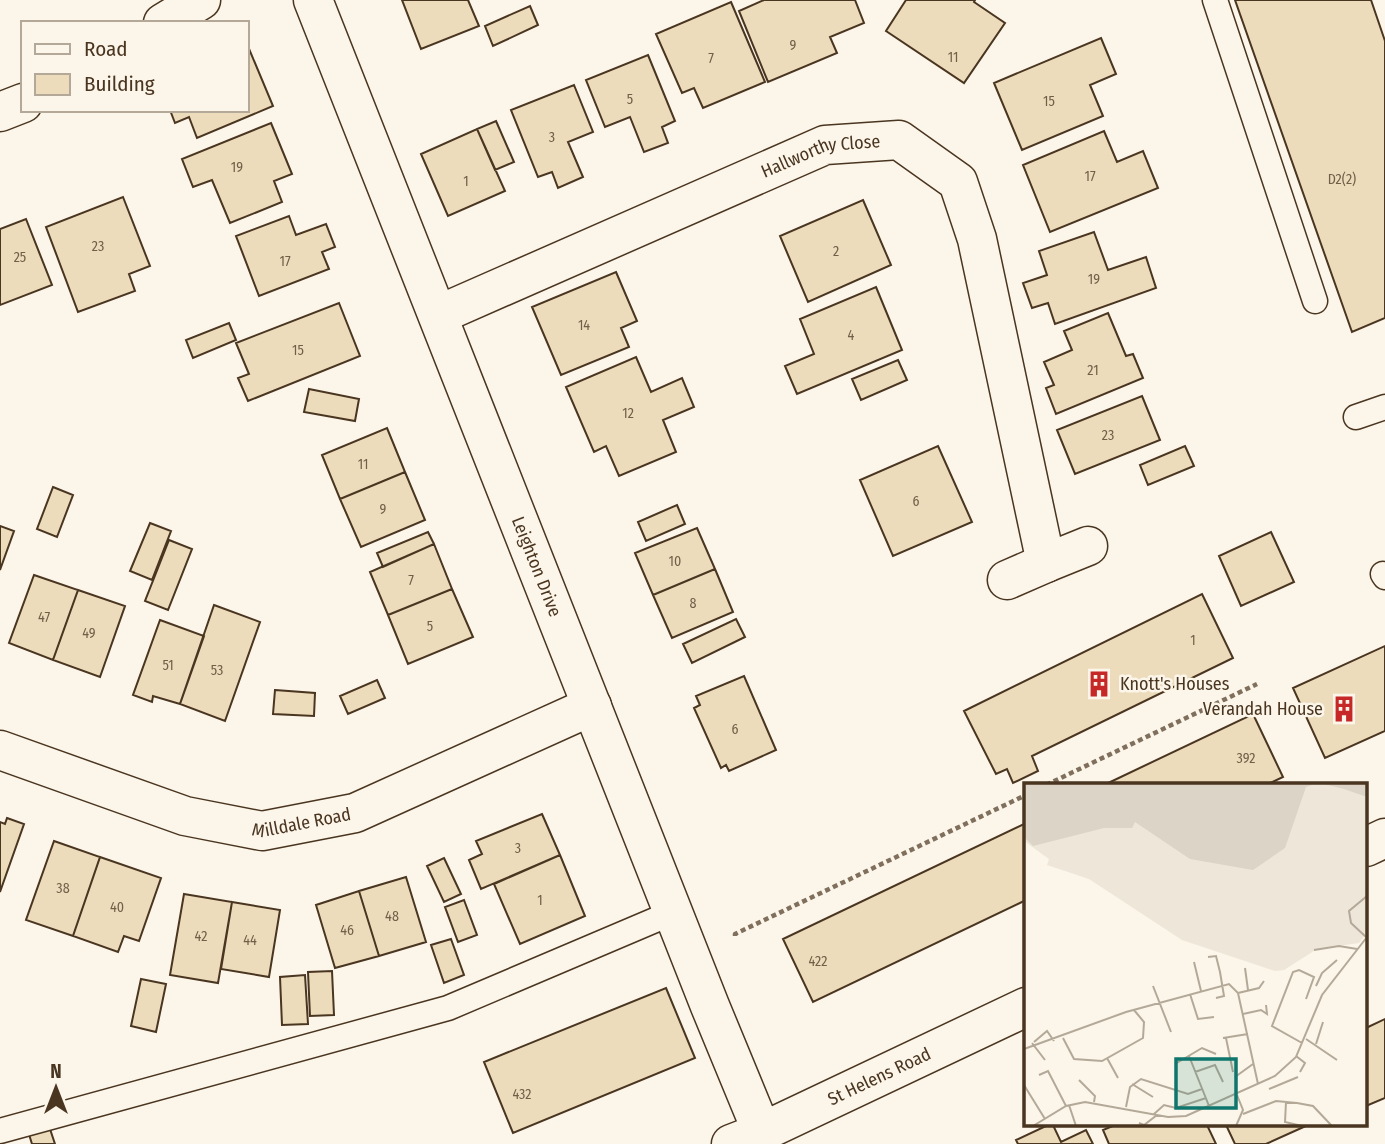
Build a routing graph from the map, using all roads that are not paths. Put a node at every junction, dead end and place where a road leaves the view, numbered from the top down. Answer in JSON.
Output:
{"nodes":[{"id":1,"x":201,"y":0,"type":"edge"},
{"id":2,"x":313,"y":0,"type":"edge"},
{"id":3,"x":1215,"y":0,"type":"edge"},
{"id":4,"x":166,"y":21,"type":"edge"},
{"id":5,"x":21,"y":104,"type":"edge"},
{"id":6,"x":0,"y":112,"type":"edge"},
{"id":7,"x":1315,"y":301,"type":"dead end"},
{"id":8,"x":438,"y":315,"type":"junction"},
{"id":9,"x":1385,"y":407,"type":"edge"},
{"id":10,"x":1356,"y":417,"type":"dead end"},
{"id":11,"x":1088,"y":546,"type":"dead end"},
{"id":12,"x":1046,"y":563,"type":"junction"},
{"id":13,"x":1007,"y":580,"type":"dead end"},
{"id":14,"x":592,"y":706,"type":"junction"},
{"id":15,"x":0,"y":750,"type":"edge"},
{"id":16,"x":1385,"y":838,"type":"edge"},
{"id":17,"x":1368,"y":846,"type":"edge"},
{"id":18,"x":674,"y":912,"type":"junction"},
{"id":19,"x":1024,"y":1008,"type":"edge"},
{"id":20,"x":0,"y":1131,"type":"edge"},
{"id":21,"x":747,"y":1138,"type":"edge"}],
"edges":[{"from":1,"to":4,"type":"street"},
{"from":2,"to":8,"type":"street","name":"Leighton Drive"},
{"from":3,"to":7,"type":"lane"},
{"from":5,"to":6,"type":"street"},
{"from":8,"to":12,"type":"street","name":"Hallworthy Close"},
{"from":8,"to":14,"type":"street","name":"Leighton Drive"},
{"from":9,"to":10,"type":"lane"},
{"from":11,"to":12,"type":"street"},
{"from":12,"to":13,"type":"street"},
{"from":14,"to":15,"type":"street","name":"Milldale Road"},
{"from":14,"to":18,"type":"street","name":"Leighton Drive"},
{"from":16,"to":17,"type":"street"},
{"from":18,"to":20,"type":"lane"},
{"from":18,"to":21,"type":"street","name":"Leighton Drive"},
{"from":19,"to":21,"type":"street","name":"St Helens Road"}]}
